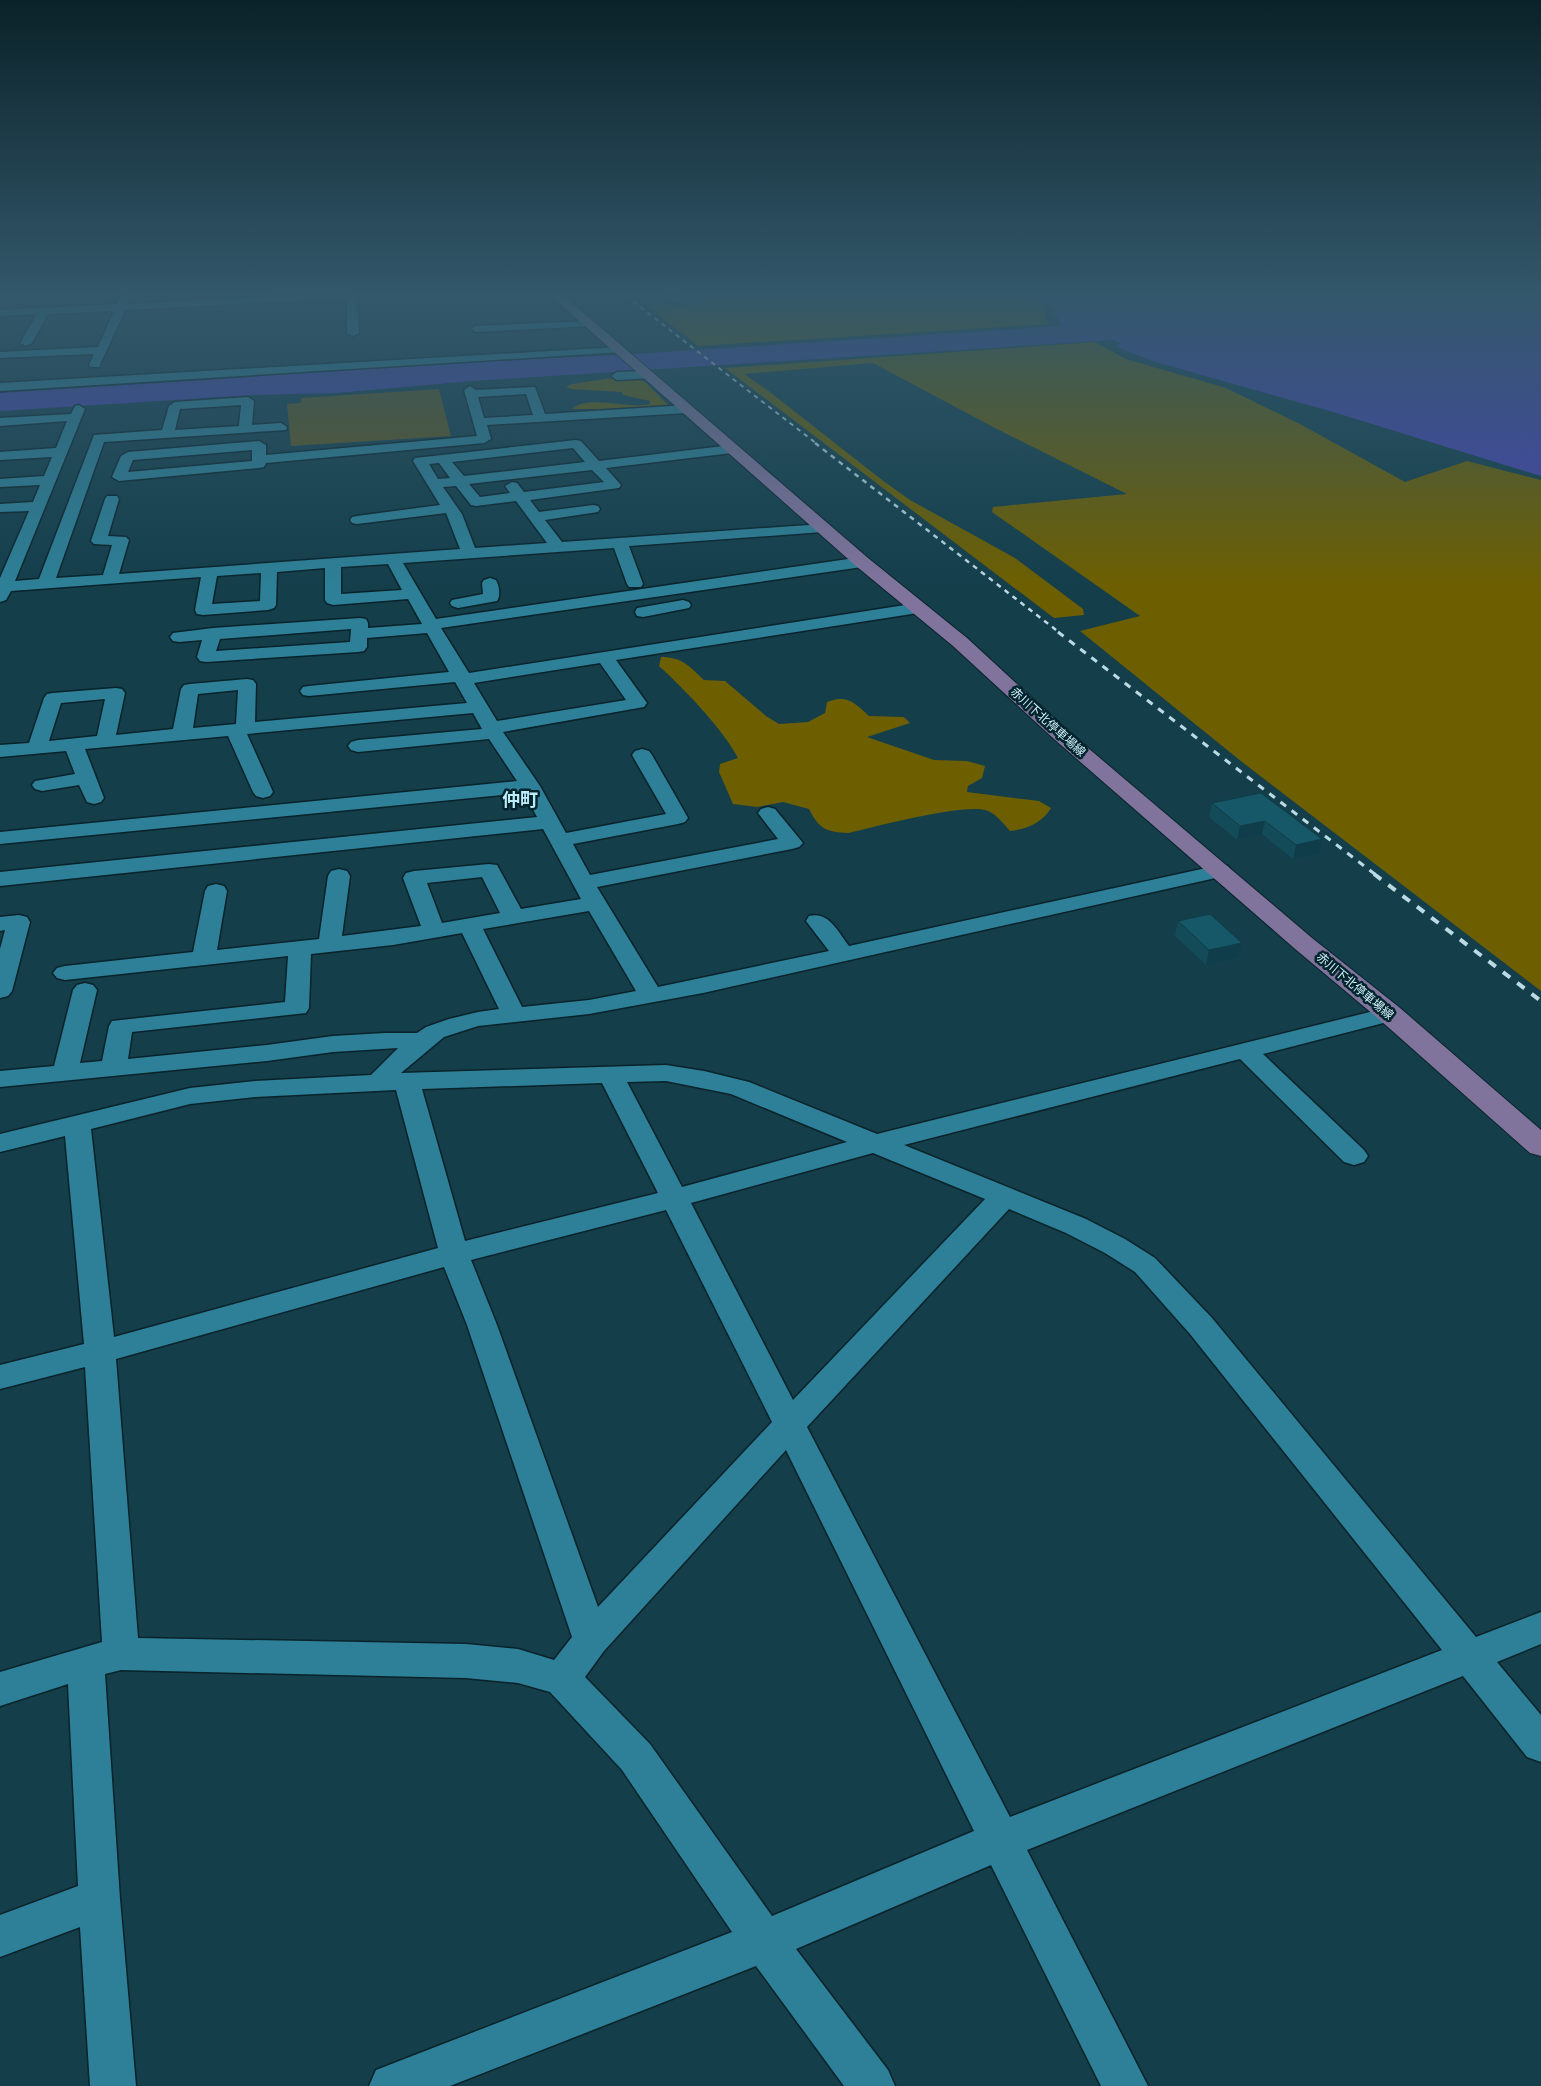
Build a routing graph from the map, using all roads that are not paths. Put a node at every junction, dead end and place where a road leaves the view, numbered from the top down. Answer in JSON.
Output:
{"nodes":[{"id":1,"x":471,"y":393,"type":"edge"},
{"id":2,"x":532,"y":393,"type":"edge"},
{"id":3,"x":669,"y":393,"type":"edge"},
{"id":4,"x":687,"y":409,"type":"junction"},
{"id":5,"x":540,"y":418,"type":"junction"},
{"id":6,"x":0,"y":422,"type":"edge"},
{"id":7,"x":479,"y":422,"type":"junction"},
{"id":8,"x":281,"y":427,"type":"dead end"},
{"id":9,"x":245,"y":428,"type":"junction"},
{"id":10,"x":69,"y":434,"type":"junction"},
{"id":11,"x":167,"y":434,"type":"junction"},
{"id":12,"x":50,"y":435,"type":"dead end"},
{"id":13,"x":533,"y":449,"type":"junction"},
{"id":14,"x":732,"y":449,"type":"junction"},
{"id":15,"x":60,"y":452,"type":"junction"},
{"id":16,"x":486,"y":454,"type":"junction"},
{"id":17,"x":0,"y":456,"type":"edge"},
{"id":18,"x":259,"y":460,"type":"junction"},
{"id":19,"x":444,"y":460,"type":"junction"},
{"id":20,"x":596,"y":465,"type":"junction"},
{"id":21,"x":551,"y":470,"type":"junction"},
{"id":22,"x":86,"y":472,"type":"junction"},
{"id":23,"x":503,"y":476,"type":"junction"},
{"id":24,"x":51,"y":477,"type":"junction"},
{"id":25,"x":460,"y":481,"type":"junction"},
{"id":26,"x":0,"y":483,"type":"edge"},
{"id":27,"x":434,"y":484,"type":"junction"},
{"id":28,"x":569,"y":491,"type":"junction"},
{"id":29,"x":521,"y":497,"type":"junction"},
{"id":30,"x":112,"y":499,"type":"dead end"},
{"id":31,"x":476,"y":502,"type":"junction"},
{"id":32,"x":38,"y":506,"type":"junction"},
{"id":33,"x":0,"y":508,"type":"edge"},
{"id":34,"x":450,"y":509,"type":"junction"},
{"id":35,"x":593,"y":509,"type":"dead end"},
{"id":36,"x":536,"y":516,"type":"junction"},
{"id":37,"x":357,"y":520,"type":"dead end"},
{"id":38,"x":823,"y":528,"type":"junction"},
{"id":39,"x":620,"y":542,"type":"junction"},
{"id":40,"x":557,"y":546,"type":"junction"},
{"id":41,"x":469,"y":553,"type":"junction"},
{"id":42,"x":392,"y":558,"type":"junction"},
{"id":43,"x":333,"y":562,"type":"junction"},
{"id":44,"x":862,"y":562,"type":"junction"},
{"id":45,"x":269,"y":567,"type":"junction"},
{"id":46,"x":210,"y":571,"type":"junction"},
{"id":47,"x":110,"y":579,"type":"junction"},
{"id":48,"x":46,"y":583,"type":"junction"},
{"id":49,"x":490,"y":583,"type":"dead end"},
{"id":50,"x":1,"y":590,"type":"edge"},
{"id":51,"x":632,"y":590,"type":"junction"},
{"id":52,"x":411,"y":594,"type":"junction"},
{"id":53,"x":697,"y":603,"type":"dead end"},
{"id":54,"x":420,"y":608,"type":"junction"},
{"id":55,"x":918,"y":608,"type":"junction"},
{"id":56,"x":643,"y":612,"type":"junction"},
{"id":57,"x":431,"y":626,"type":"junction"},
{"id":58,"x":213,"y":633,"type":"junction"},
{"id":59,"x":358,"y":634,"type":"junction"},
{"id":60,"x":179,"y":637,"type":"dead end"},
{"id":61,"x":670,"y":647,"type":"junction"},
{"id":62,"x":605,"y":658,"type":"junction"},
{"id":63,"x":463,"y":678,"type":"junction"},
{"id":64,"x":309,"y":691,"type":"dead end"},
{"id":65,"x":479,"y":707,"type":"junction"},
{"id":66,"x":240,"y":729,"type":"junction"},
{"id":67,"x":493,"y":731,"type":"junction"},
{"id":68,"x":182,"y":734,"type":"junction"},
{"id":69,"x":105,"y":741,"type":"junction"},
{"id":70,"x":73,"y":744,"type":"junction"},
{"id":71,"x":358,"y":746,"type":"dead end"},
{"id":72,"x":37,"y":748,"type":"junction"},
{"id":73,"x":0,"y":751,"type":"edge"},
{"id":74,"x":642,"y":755,"type":"dead end"},
{"id":75,"x":86,"y":778,"type":"junction"},
{"id":76,"x":42,"y":785,"type":"dead end"},
{"id":77,"x":530,"y":786,"type":"junction"},
{"id":78,"x":263,"y":792,"type":"dead end"},
{"id":79,"x":94,"y":798,"type":"dead end"},
{"id":80,"x":768,"y":814,"type":"dead end"},
{"id":81,"x":555,"y":831,"type":"junction"},
{"id":82,"x":0,"y":838,"type":"edge"},
{"id":83,"x":1220,"y":871,"type":"junction"},
{"id":84,"x":339,"y":876,"type":"dead end"},
{"id":85,"x":0,"y":879,"type":"edge"},
{"id":86,"x":584,"y":883,"type":"junction"},
{"id":87,"x":216,"y":891,"type":"dead end"},
{"id":88,"x":595,"y":903,"type":"junction"},
{"id":89,"x":514,"y":917,"type":"junction"},
{"id":90,"x":817,"y":921,"type":"dead end"},
{"id":91,"x":0,"y":924,"type":"edge"},
{"id":92,"x":469,"y":924,"type":"junction"},
{"id":93,"x":434,"y":931,"type":"junction"},
{"id":94,"x":330,"y":944,"type":"junction"},
{"id":95,"x":300,"y":947,"type":"junction"},
{"id":96,"x":844,"y":955,"type":"junction"},
{"id":97,"x":204,"y":957,"type":"junction"},
{"id":98,"x":65,"y":973,"type":"dead end"},
{"id":99,"x":85,"y":990,"type":"dead end"},
{"id":100,"x":0,"y":991,"type":"edge"},
{"id":101,"x":650,"y":996,"type":"junction"},
{"id":102,"x":1390,"y":1014,"type":"junction"},
{"id":103,"x":514,"y":1016,"type":"junction"},
{"id":104,"x":422,"y":1041,"type":"junction"},
{"id":105,"x":1246,"y":1051,"type":"junction"},
{"id":106,"x":114,"y":1066,"type":"junction"},
{"id":107,"x":66,"y":1072,"type":"junction"},
{"id":108,"x":610,"y":1074,"type":"junction"},
{"id":109,"x":0,"y":1079,"type":"edge"},
{"id":110,"x":393,"y":1081,"type":"junction"},
{"id":111,"x":78,"y":1126,"type":"junction"},
{"id":112,"x":0,"y":1143,"type":"edge"},
{"id":113,"x":873,"y":1144,"type":"junction"},
{"id":114,"x":1541,"y":1146,"type":"edge"},
{"id":115,"x":1354,"y":1156,"type":"dead end"},
{"id":116,"x":1004,"y":1197,"type":"junction"},
{"id":117,"x":675,"y":1198,"type":"junction"},
{"id":118,"x":454,"y":1254,"type":"junction"},
{"id":119,"x":100,"y":1352,"type":"junction"},
{"id":120,"x":0,"y":1377,"type":"edge"},
{"id":121,"x":789,"y":1425,"type":"junction"},
{"id":122,"x":1541,"y":1628,"type":"edge"},
{"id":123,"x":591,"y":1640,"type":"junction"},
{"id":124,"x":1470,"y":1657,"type":"junction"},
{"id":125,"x":104,"y":1658,"type":"junction"},
{"id":126,"x":562,"y":1679,"type":"junction"},
{"id":127,"x":0,"y":1689,"type":"edge"},
{"id":128,"x":1541,"y":1744,"type":"edge"},
{"id":129,"x":999,"y":1841,"type":"junction"},
{"id":130,"x":99,"y":1899,"type":"junction"},
{"id":131,"x":0,"y":1936,"type":"edge"},
{"id":132,"x":764,"y":1940,"type":"junction"},
{"id":133,"x":113,"y":2086,"type":"edge"},
{"id":134,"x":392,"y":2086,"type":"edge"},
{"id":135,"x":872,"y":2086,"type":"edge"},
{"id":136,"x":1125,"y":2086,"type":"edge"}],
"edges":[{"from":1,"to":7,"type":"street"},
{"from":2,"to":5,"type":"street"},
{"from":3,"to":4,"type":"main road","name":"赤川下北停車場線"},
{"from":4,"to":5,"type":"street"},
{"from":4,"to":14,"type":"main road","name":"赤川下北停車場線"},
{"from":5,"to":7,"type":"street"},
{"from":6,"to":10,"type":"street"},
{"from":7,"to":18,"type":"street"},
{"from":8,"to":9,"type":"street"},
{"from":9,"to":11,"type":"street"},
{"from":9,"to":11,"type":"street"},
{"from":10,"to":12,"type":"street"},
{"from":10,"to":15,"type":"street"},
{"from":11,"to":22,"type":"street"},
{"from":13,"to":16,"type":"street"},
{"from":13,"to":20,"type":"street"},
{"from":13,"to":21,"type":"street"},
{"from":14,"to":20,"type":"street"},
{"from":14,"to":38,"type":"main road","name":"赤川下北停車場線"},
{"from":15,"to":17,"type":"street"},
{"from":15,"to":24,"type":"street"},
{"from":16,"to":19,"type":"street"},
{"from":16,"to":23,"type":"street"},
{"from":18,"to":18,"type":"street"},
{"from":19,"to":25,"type":"street"},
{"from":19,"to":27,"type":"street"},
{"from":20,"to":21,"type":"street"},
{"from":20,"to":28,"type":"street"},
{"from":21,"to":23,"type":"street"},
{"from":21,"to":28,"type":"street"},
{"from":22,"to":24,"type":"street"},
{"from":22,"to":48,"type":"street"},
{"from":23,"to":25,"type":"street"},
{"from":23,"to":29,"type":"street"},
{"from":24,"to":26,"type":"street"},
{"from":24,"to":32,"type":"street"},
{"from":25,"to":27,"type":"street"},
{"from":25,"to":31,"type":"street"},
{"from":27,"to":34,"type":"street"},
{"from":28,"to":29,"type":"street"},
{"from":29,"to":31,"type":"street"},
{"from":29,"to":36,"type":"street"},
{"from":30,"to":47,"type":"street"},
{"from":31,"to":34,"type":"street"},
{"from":32,"to":33,"type":"street"},
{"from":32,"to":50,"type":"street"},
{"from":34,"to":37,"type":"street"},
{"from":34,"to":41,"type":"street"},
{"from":35,"to":36,"type":"street"},
{"from":36,"to":40,"type":"street"},
{"from":38,"to":39,"type":"street"},
{"from":38,"to":44,"type":"main road","name":"赤川下北停車場線"},
{"from":39,"to":40,"type":"street"},
{"from":39,"to":51,"type":"street"},
{"from":40,"to":41,"type":"street"},
{"from":41,"to":42,"type":"street"},
{"from":42,"to":43,"type":"street"},
{"from":42,"to":52,"type":"street"},
{"from":43,"to":45,"type":"street"},
{"from":43,"to":52,"type":"street"},
{"from":44,"to":51,"type":"street"},
{"from":44,"to":55,"type":"main road","name":"赤川下北停車場線"},
{"from":45,"to":46,"type":"street"},
{"from":45,"to":46,"type":"street"},
{"from":46,"to":47,"type":"street"},
{"from":47,"to":48,"type":"street"},
{"from":48,"to":50,"type":"street"},
{"from":49,"to":54,"type":"street"},
{"from":51,"to":56,"type":"street"},
{"from":51,"to":57,"type":"street"},
{"from":52,"to":54,"type":"street"},
{"from":53,"to":56,"type":"street"},
{"from":54,"to":57,"type":"street"},
{"from":55,"to":61,"type":"street"},
{"from":55,"to":83,"type":"main road","name":"赤川下北停車場線"},
{"from":56,"to":61,"type":"street"},
{"from":57,"to":59,"type":"street"},
{"from":57,"to":63,"type":"street"},
{"from":58,"to":59,"type":"street"},
{"from":58,"to":59,"type":"street"},
{"from":58,"to":60,"type":"street"},
{"from":61,"to":62,"type":"street"},
{"from":62,"to":63,"type":"street"},
{"from":62,"to":67,"type":"street"},
{"from":63,"to":64,"type":"street"},
{"from":63,"to":65,"type":"street"},
{"from":65,"to":66,"type":"street"},
{"from":65,"to":67,"type":"street"},
{"from":66,"to":68,"type":"street"},
{"from":66,"to":68,"type":"street"},
{"from":66,"to":78,"type":"street"},
{"from":67,"to":71,"type":"street"},
{"from":67,"to":77,"type":"street"},
{"from":68,"to":69,"type":"street"},
{"from":69,"to":70,"type":"street"},
{"from":69,"to":72,"type":"street"},
{"from":70,"to":72,"type":"street"},
{"from":70,"to":75,"type":"street"},
{"from":72,"to":73,"type":"street"},
{"from":74,"to":81,"type":"street"},
{"from":75,"to":76,"type":"street"},
{"from":75,"to":79,"type":"street"},
{"from":77,"to":81,"type":"street"},
{"from":77,"to":82,"type":"street"},
{"from":80,"to":86,"type":"street"},
{"from":81,"to":85,"type":"street"},
{"from":81,"to":86,"type":"street"},
{"from":83,"to":96,"type":"street"},
{"from":83,"to":102,"type":"main road","name":"赤川下北停車場線"},
{"from":84,"to":94,"type":"street"},
{"from":86,"to":88,"type":"street"},
{"from":87,"to":97,"type":"street"},
{"from":88,"to":89,"type":"street"},
{"from":88,"to":101,"type":"street"},
{"from":89,"to":92,"type":"street"},
{"from":89,"to":93,"type":"street"},
{"from":90,"to":96,"type":"street"},
{"from":91,"to":100,"type":"street"},
{"from":92,"to":93,"type":"street"},
{"from":92,"to":103,"type":"street"},
{"from":93,"to":94,"type":"street"},
{"from":94,"to":95,"type":"street"},
{"from":95,"to":97,"type":"street"},
{"from":95,"to":106,"type":"street"},
{"from":96,"to":101,"type":"street"},
{"from":97,"to":98,"type":"street"},
{"from":99,"to":107,"type":"street"},
{"from":101,"to":103,"type":"street"},
{"from":102,"to":105,"type":"street"},
{"from":102,"to":114,"type":"main road","name":"赤川下北停車場線"},
{"from":103,"to":104,"type":"street"},
{"from":104,"to":106,"type":"street"},
{"from":104,"to":110,"type":"street"},
{"from":105,"to":113,"type":"street"},
{"from":105,"to":115,"type":"street"},
{"from":106,"to":107,"type":"street"},
{"from":107,"to":109,"type":"street"},
{"from":108,"to":110,"type":"street"},
{"from":108,"to":113,"type":"street"},
{"from":108,"to":117,"type":"street"},
{"from":110,"to":111,"type":"street"},
{"from":110,"to":118,"type":"street"},
{"from":111,"to":112,"type":"street"},
{"from":111,"to":119,"type":"street"},
{"from":113,"to":116,"type":"street"},
{"from":113,"to":117,"type":"street"},
{"from":116,"to":121,"type":"street"},
{"from":116,"to":124,"type":"street"},
{"from":117,"to":118,"type":"street"},
{"from":117,"to":121,"type":"street"},
{"from":118,"to":119,"type":"street"},
{"from":118,"to":123,"type":"street"},
{"from":119,"to":120,"type":"street"},
{"from":119,"to":125,"type":"street"},
{"from":121,"to":123,"type":"street"},
{"from":121,"to":129,"type":"street"},
{"from":122,"to":124,"type":"street"},
{"from":123,"to":126,"type":"street"},
{"from":124,"to":128,"type":"street"},
{"from":124,"to":129,"type":"street"},
{"from":125,"to":126,"type":"street"},
{"from":125,"to":127,"type":"street"},
{"from":125,"to":130,"type":"street"},
{"from":126,"to":132,"type":"street"},
{"from":129,"to":132,"type":"street"},
{"from":129,"to":136,"type":"street"},
{"from":130,"to":131,"type":"street"},
{"from":130,"to":133,"type":"street"},
{"from":132,"to":134,"type":"street"},
{"from":132,"to":135,"type":"street"}]}
